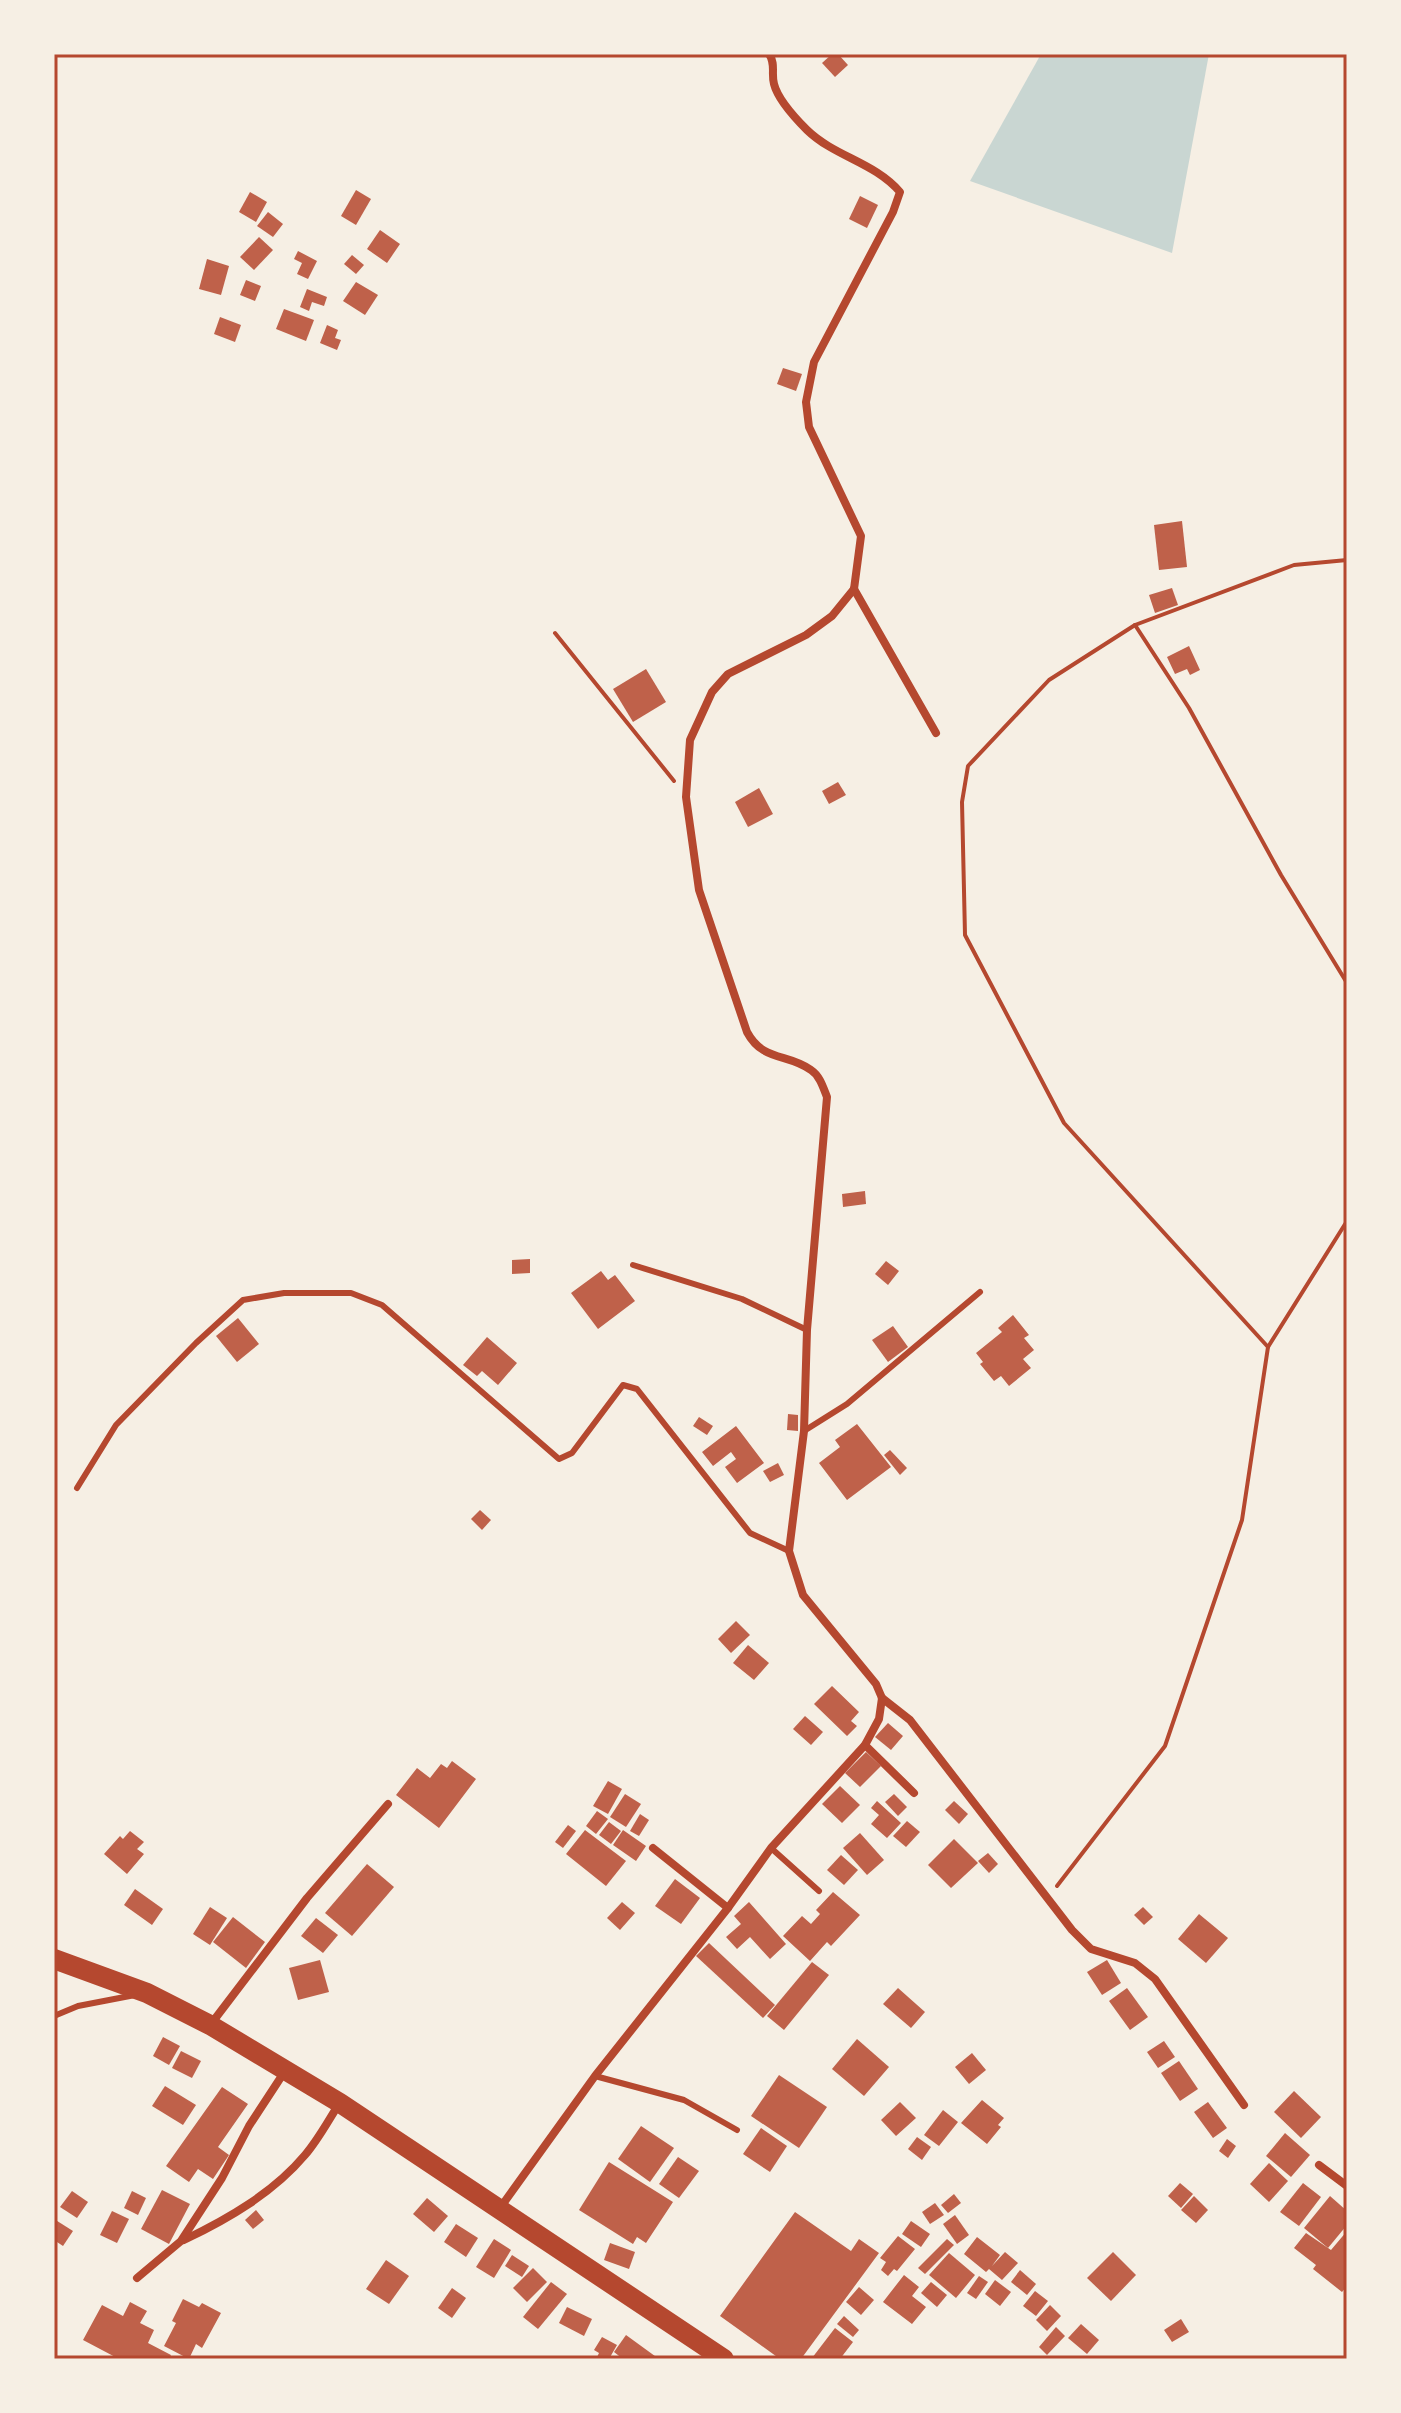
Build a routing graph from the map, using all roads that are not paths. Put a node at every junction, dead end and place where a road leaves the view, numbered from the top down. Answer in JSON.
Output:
{"nodes":[{"id":1,"x":769,"y":54,"type":"edge"},
{"id":2,"x":854,"y":589,"type":"junction"},
{"id":3,"x":936,"y":733,"type":"dead end"},
{"id":4,"x":633,"y":1265,"type":"dead end"},
{"id":5,"x":980,"y":1292,"type":"dead end"},
{"id":6,"x":807,"y":1330,"type":"junction"},
{"id":7,"x":804,"y":1431,"type":"junction"},
{"id":8,"x":77,"y":1488,"type":"dead end"},
{"id":9,"x":789,"y":1551,"type":"junction"},
{"id":10,"x":882,"y":1698,"type":"junction"},
{"id":11,"x":865,"y":1745,"type":"junction"},
{"id":12,"x":914,"y":1793,"type":"dead end"},
{"id":13,"x":388,"y":1804,"type":"dead end"},
{"id":14,"x":653,"y":1848,"type":"dead end"},
{"id":15,"x":771,"y":1848,"type":"junction"},
{"id":16,"x":819,"y":1891,"type":"dead end"},
{"id":17,"x":728,"y":1908,"type":"junction"},
{"id":18,"x":54,"y":1959,"type":"edge"},
{"id":19,"x":147,"y":1993,"type":"junction"},
{"id":20,"x":54,"y":2016,"type":"edge"},
{"id":21,"x":210,"y":2025,"type":"junction"},
{"id":22,"x":286,"y":2070,"type":"junction"},
{"id":23,"x":595,"y":2076,"type":"junction"},
{"id":24,"x":340,"y":2103,"type":"junction"},
{"id":25,"x":1244,"y":2105,"type":"dead end"},
{"id":26,"x":737,"y":2130,"type":"dead end"},
{"id":27,"x":1319,"y":2165,"type":"dead end"},
{"id":28,"x":1347,"y":2186,"type":"edge"},
{"id":29,"x":500,"y":2208,"type":"junction"},
{"id":30,"x":181,"y":2241,"type":"junction"},
{"id":31,"x":137,"y":2278,"type":"dead end"},
{"id":32,"x":724,"y":2359,"type":"edge"}],
"edges":[{"from":1,"to":2,"type":"street"},
{"from":2,"to":3,"type":"street"},
{"from":2,"to":6,"type":"street"},
{"from":4,"to":6,"type":"lane"},
{"from":5,"to":7,"type":"lane"},
{"from":6,"to":7,"type":"street"},
{"from":7,"to":9,"type":"street"},
{"from":8,"to":9,"type":"lane"},
{"from":9,"to":10,"type":"street"},
{"from":10,"to":11,"type":"street"},
{"from":10,"to":25,"type":"street"},
{"from":11,"to":12,"type":"street"},
{"from":11,"to":15,"type":"street"},
{"from":13,"to":21,"type":"street"},
{"from":14,"to":17,"type":"street"},
{"from":15,"to":16,"type":"lane"},
{"from":15,"to":17,"type":"street"},
{"from":17,"to":23,"type":"street"},
{"from":18,"to":19,"type":"highway"},
{"from":19,"to":20,"type":"lane"},
{"from":19,"to":21,"type":"highway"},
{"from":21,"to":22,"type":"highway"},
{"from":22,"to":24,"type":"highway"},
{"from":22,"to":30,"type":"street"},
{"from":23,"to":26,"type":"lane"},
{"from":23,"to":29,"type":"street"},
{"from":24,"to":29,"type":"highway"},
{"from":24,"to":30,"type":"street"},
{"from":27,"to":28,"type":"street"},
{"from":29,"to":32,"type":"highway"},
{"from":30,"to":31,"type":"street"}]}
